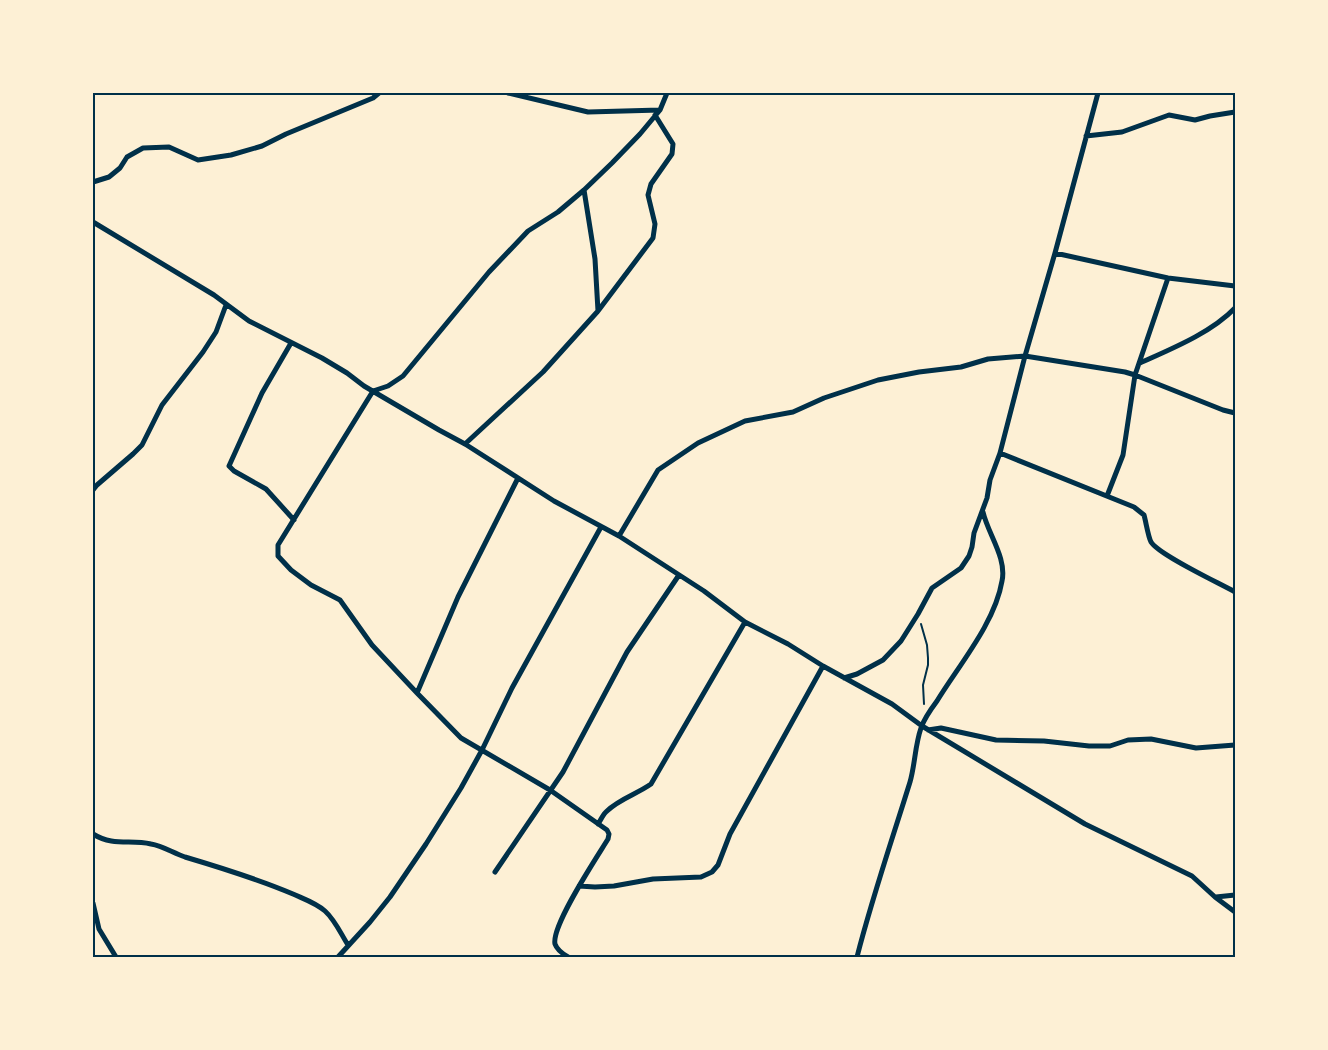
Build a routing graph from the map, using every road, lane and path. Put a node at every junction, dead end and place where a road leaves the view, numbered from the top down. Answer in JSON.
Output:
{"nodes":[{"id":1,"x":379,"y":93,"type":"edge"},
{"id":2,"x":508,"y":93,"type":"edge"},
{"id":3,"x":667,"y":93,"type":"edge"},
{"id":4,"x":1098,"y":93,"type":"edge"},
{"id":5,"x":658,"y":112,"type":"junction"},
{"id":6,"x":1235,"y":112,"type":"edge"},
{"id":7,"x":1086,"y":136,"type":"junction"},
{"id":8,"x":93,"y":182,"type":"edge"},
{"id":9,"x":584,"y":190,"type":"junction"},
{"id":10,"x":93,"y":222,"type":"edge"},
{"id":11,"x":1055,"y":253,"type":"junction"},
{"id":12,"x":1168,"y":278,"type":"junction"},
{"id":13,"x":1235,"y":286,"type":"edge"},
{"id":14,"x":226,"y":306,"type":"junction"},
{"id":15,"x":1235,"y":308,"type":"edge"},
{"id":16,"x":598,"y":311,"type":"junction"},
{"id":17,"x":291,"y":343,"type":"junction"},
{"id":18,"x":1025,"y":357,"type":"junction"},
{"id":19,"x":1140,"y":363,"type":"junction"},
{"id":20,"x":1136,"y":375,"type":"junction"},
{"id":21,"x":373,"y":391,"type":"junction"},
{"id":22,"x":1235,"y":413,"type":"edge"},
{"id":23,"x":465,"y":444,"type":"junction"},
{"id":24,"x":1000,"y":453,"type":"junction"},
{"id":25,"x":518,"y":478,"type":"junction"},
{"id":26,"x":93,"y":490,"type":"edge"},
{"id":27,"x":1107,"y":496,"type":"junction"},
{"id":28,"x":983,"y":510,"type":"junction"},
{"id":29,"x":294,"y":519,"type":"junction"},
{"id":30,"x":601,"y":527,"type":"junction"},
{"id":31,"x":620,"y":536,"type":"junction"},
{"id":32,"x":679,"y":575,"type":"junction"},
{"id":33,"x":1235,"y":592,"type":"edge"},
{"id":34,"x":918,"y":614,"type":"junction"},
{"id":35,"x":745,"y":622,"type":"junction"},
{"id":36,"x":823,"y":666,"type":"junction"},
{"id":37,"x":844,"y":678,"type":"junction"},
{"id":38,"x":417,"y":693,"type":"junction"},
{"id":39,"x":926,"y":719,"type":"junction"},
{"id":40,"x":922,"y":726,"type":"junction"},
{"id":41,"x":928,"y":730,"type":"junction"},
{"id":42,"x":1235,"y":745,"type":"edge"},
{"id":43,"x":482,"y":750,"type":"junction"},
{"id":44,"x":550,"y":790,"type":"junction"},
{"id":45,"x":598,"y":824,"type":"junction"},
{"id":46,"x":93,"y":834,"type":"edge"},
{"id":47,"x":495,"y":872,"type":"dead end"},
{"id":48,"x":579,"y":886,"type":"junction"},
{"id":49,"x":1235,"y":895,"type":"edge"},
{"id":50,"x":1215,"y":897,"type":"junction"},
{"id":51,"x":93,"y":903,"type":"edge"},
{"id":52,"x":1235,"y":912,"type":"edge"},
{"id":53,"x":348,"y":945,"type":"junction"},
{"id":54,"x":116,"y":957,"type":"edge"},
{"id":55,"x":338,"y":957,"type":"edge"},
{"id":56,"x":568,"y":957,"type":"edge"},
{"id":57,"x":857,"y":957,"type":"edge"}],
"edges":[{"from":1,"to":8,"type":"street"},
{"from":2,"to":5,"type":"street"},
{"from":3,"to":5,"type":"street"},
{"from":4,"to":7,"type":"street"},
{"from":5,"to":9,"type":"street"},
{"from":5,"to":16,"type":"street"},
{"from":6,"to":7,"type":"street"},
{"from":7,"to":11,"type":"street"},
{"from":9,"to":16,"type":"street"},
{"from":9,"to":21,"type":"street"},
{"from":10,"to":14,"type":"street"},
{"from":11,"to":12,"type":"street"},
{"from":11,"to":18,"type":"street"},
{"from":12,"to":13,"type":"street"},
{"from":12,"to":19,"type":"street"},
{"from":14,"to":17,"type":"street"},
{"from":14,"to":26,"type":"street"},
{"from":15,"to":19,"type":"street"},
{"from":16,"to":23,"type":"street"},
{"from":17,"to":21,"type":"street"},
{"from":17,"to":29,"type":"street"},
{"from":18,"to":20,"type":"street"},
{"from":18,"to":24,"type":"street"},
{"from":18,"to":31,"type":"street"},
{"from":19,"to":20,"type":"street"},
{"from":20,"to":22,"type":"street"},
{"from":20,"to":27,"type":"street"},
{"from":21,"to":23,"type":"street"},
{"from":21,"to":29,"type":"street"},
{"from":23,"to":25,"type":"street"},
{"from":24,"to":27,"type":"street"},
{"from":24,"to":28,"type":"street"},
{"from":25,"to":30,"type":"street"},
{"from":25,"to":38,"type":"street"},
{"from":27,"to":33,"type":"street"},
{"from":28,"to":34,"type":"street"},
{"from":28,"to":39,"type":"street"},
{"from":29,"to":38,"type":"street"},
{"from":30,"to":31,"type":"street"},
{"from":30,"to":43,"type":"street"},
{"from":31,"to":32,"type":"street"},
{"from":32,"to":35,"type":"street"},
{"from":32,"to":44,"type":"street"},
{"from":34,"to":37,"type":"street"},
{"from":34,"to":39,"type":"path"},
{"from":35,"to":36,"type":"street"},
{"from":35,"to":45,"type":"street"},
{"from":36,"to":37,"type":"street"},
{"from":36,"to":48,"type":"street"},
{"from":37,"to":40,"type":"street"},
{"from":38,"to":43,"type":"street"},
{"from":39,"to":40,"type":"street"},
{"from":40,"to":41,"type":"street"},
{"from":40,"to":57,"type":"street"},
{"from":41,"to":42,"type":"street"},
{"from":41,"to":50,"type":"street"},
{"from":43,"to":44,"type":"street"},
{"from":43,"to":53,"type":"street"},
{"from":44,"to":45,"type":"street"},
{"from":44,"to":47,"type":"street"},
{"from":45,"to":48,"type":"street"},
{"from":46,"to":53,"type":"street"},
{"from":48,"to":56,"type":"street"},
{"from":49,"to":50,"type":"street"},
{"from":50,"to":52,"type":"street"},
{"from":51,"to":54,"type":"street"},
{"from":53,"to":55,"type":"street"}]}
